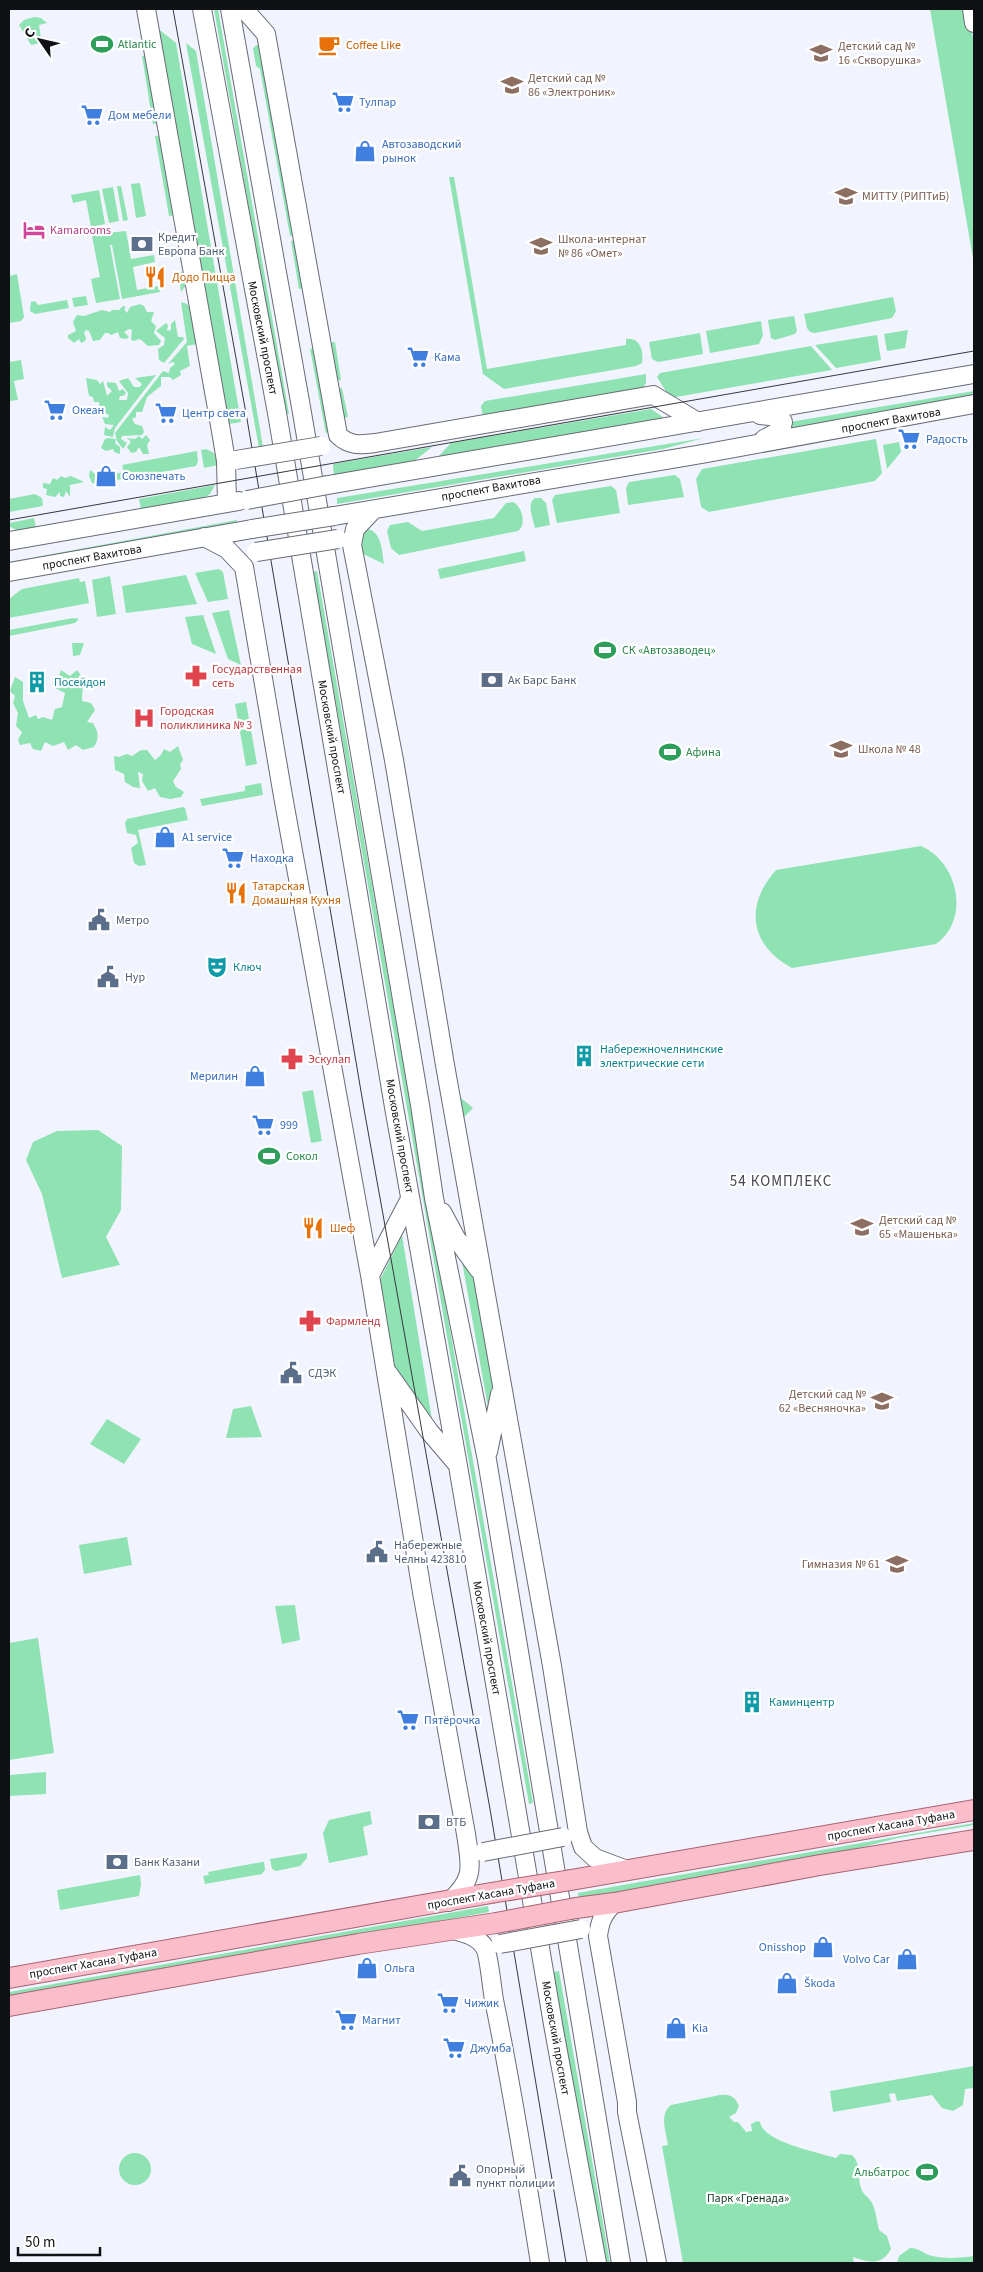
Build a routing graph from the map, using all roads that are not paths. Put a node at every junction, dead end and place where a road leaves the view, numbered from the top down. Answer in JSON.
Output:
{"nodes":[{"id":1,"x":146,"y":9,"type":"edge"},
{"id":2,"x":202,"y":9,"type":"edge"},
{"id":3,"x":230,"y":9,"type":"edge"},
{"id":4,"x":244,"y":9,"type":"edge"},
{"id":5,"x":972,"y":9,"type":"edge"},
{"id":6,"x":974,"y":23,"type":"edge"},
{"id":7,"x":974,"y":374,"type":"edge"},
{"id":8,"x":974,"y":404,"type":"edge"},
{"id":9,"x":750,"y":414,"type":"junction"},
{"id":10,"x":698,"y":422,"type":"junction"},
{"id":11,"x":338,"y":435,"type":"junction"},
{"id":12,"x":752,"y":445,"type":"junction"},
{"id":13,"x":231,"y":461,"type":"junction"},
{"id":14,"x":227,"y":503,"type":"junction"},
{"id":15,"x":373,"y":510,"type":"junction"},
{"id":16,"x":204,"y":537,"type":"junction"},
{"id":17,"x":9,"y":541,"type":"edge"},
{"id":18,"x":345,"y":542,"type":"junction"},
{"id":19,"x":244,"y":567,"type":"junction"},
{"id":20,"x":9,"y":572,"type":"edge"},
{"id":21,"x":410,"y":1198,"type":"junction"},
{"id":22,"x":434,"y":1198,"type":"junction"},
{"id":23,"x":370,"y":1275,"type":"junction"},
{"id":24,"x":482,"y":1275,"type":"junction"},
{"id":25,"x":386,"y":1371,"type":"junction"},
{"id":26,"x":502,"y":1384,"type":"junction"},
{"id":27,"x":487,"y":1460,"type":"junction"},
{"id":28,"x":458,"y":1466,"type":"junction"},
{"id":29,"x":974,"y":1810,"type":"edge"},
{"id":30,"x":577,"y":1819,"type":"junction"},
{"id":31,"x":466,"y":1834,"type":"junction"},
{"id":32,"x":974,"y":1840,"type":"edge"},
{"id":33,"x":627,"y":1870,"type":"junction"},
{"id":34,"x":449,"y":1902,"type":"junction"},
{"id":35,"x":614,"y":1903,"type":"junction"},
{"id":36,"x":453,"y":1930,"type":"junction"},
{"id":37,"x":598,"y":1936,"type":"junction"},
{"id":38,"x":493,"y":1949,"type":"junction"},
{"id":39,"x":9,"y":1978,"type":"edge"},
{"id":40,"x":9,"y":2006,"type":"edge"},
{"id":41,"x":540,"y":2263,"type":"edge"},
{"id":42,"x":597,"y":2263,"type":"edge"},
{"id":43,"x":621,"y":2263,"type":"edge"},
{"id":44,"x":657,"y":2263,"type":"edge"}],
"edges":[{"from":1,"to":13,"type":"main road"},
{"from":2,"to":21,"type":"main road","name":"Московский проспект"},
{"from":3,"to":22,"type":"main road","name":"Московский проспект"},
{"from":4,"to":11,"type":"main road"},
{"from":5,"to":6,"type":"main road"},
{"from":7,"to":9,"type":"main road"},
{"from":8,"to":12,"type":"main road","name":"проспект Вахитова"},
{"from":9,"to":10,"type":"main road"},
{"from":9,"to":12,"type":"main road"},
{"from":10,"to":11,"type":"main road"},
{"from":10,"to":14,"type":"main road","bridge":true},
{"from":11,"to":13,"type":"main road","bridge":true},
{"from":12,"to":15,"type":"main road","name":"проспект Вахитова"},
{"from":13,"to":14,"type":"main road"},
{"from":14,"to":17,"type":"main road"},
{"from":15,"to":16,"type":"main road","name":"проспект Вахитова","bridge":true},
{"from":15,"to":18,"type":"main road"},
{"from":16,"to":19,"type":"main road"},
{"from":16,"to":20,"type":"main road","name":"проспект Вахитова"},
{"from":18,"to":19,"type":"main road","bridge":true},
{"from":18,"to":24,"type":"main road"},
{"from":19,"to":23,"type":"main road"},
{"from":21,"to":23,"type":"main road"},
{"from":21,"to":28,"type":"main road","name":"Московский проспект"},
{"from":22,"to":24,"type":"main road"},
{"from":22,"to":27,"type":"main road","name":"Московский проспект"},
{"from":23,"to":25,"type":"main road"},
{"from":24,"to":26,"type":"main road"},
{"from":25,"to":28,"type":"main road"},
{"from":25,"to":31,"type":"main road"},
{"from":26,"to":27,"type":"main road"},
{"from":26,"to":30,"type":"main road"},
{"from":27,"to":43,"type":"main road","name":"Московский проспект"},
{"from":28,"to":42,"type":"main road","name":"Московский проспект"},
{"from":29,"to":33,"type":"main road","name":"проспект Хасана Туфана"},
{"from":30,"to":31,"type":"main road","bridge":true},
{"from":30,"to":33,"type":"main road"},
{"from":31,"to":34,"type":"main road"},
{"from":32,"to":35,"type":"main road"},
{"from":33,"to":34,"type":"main road","name":"проспект Хасана Туфана","bridge":true},
{"from":34,"to":39,"type":"main road","name":"проспект Хасана Туфана"},
{"from":35,"to":36,"type":"main road","bridge":true},
{"from":35,"to":37,"type":"main road"},
{"from":36,"to":38,"type":"main road"},
{"from":36,"to":40,"type":"main road"},
{"from":37,"to":38,"type":"main road","bridge":true},
{"from":37,"to":44,"type":"main road"},
{"from":38,"to":41,"type":"main road"}]}
